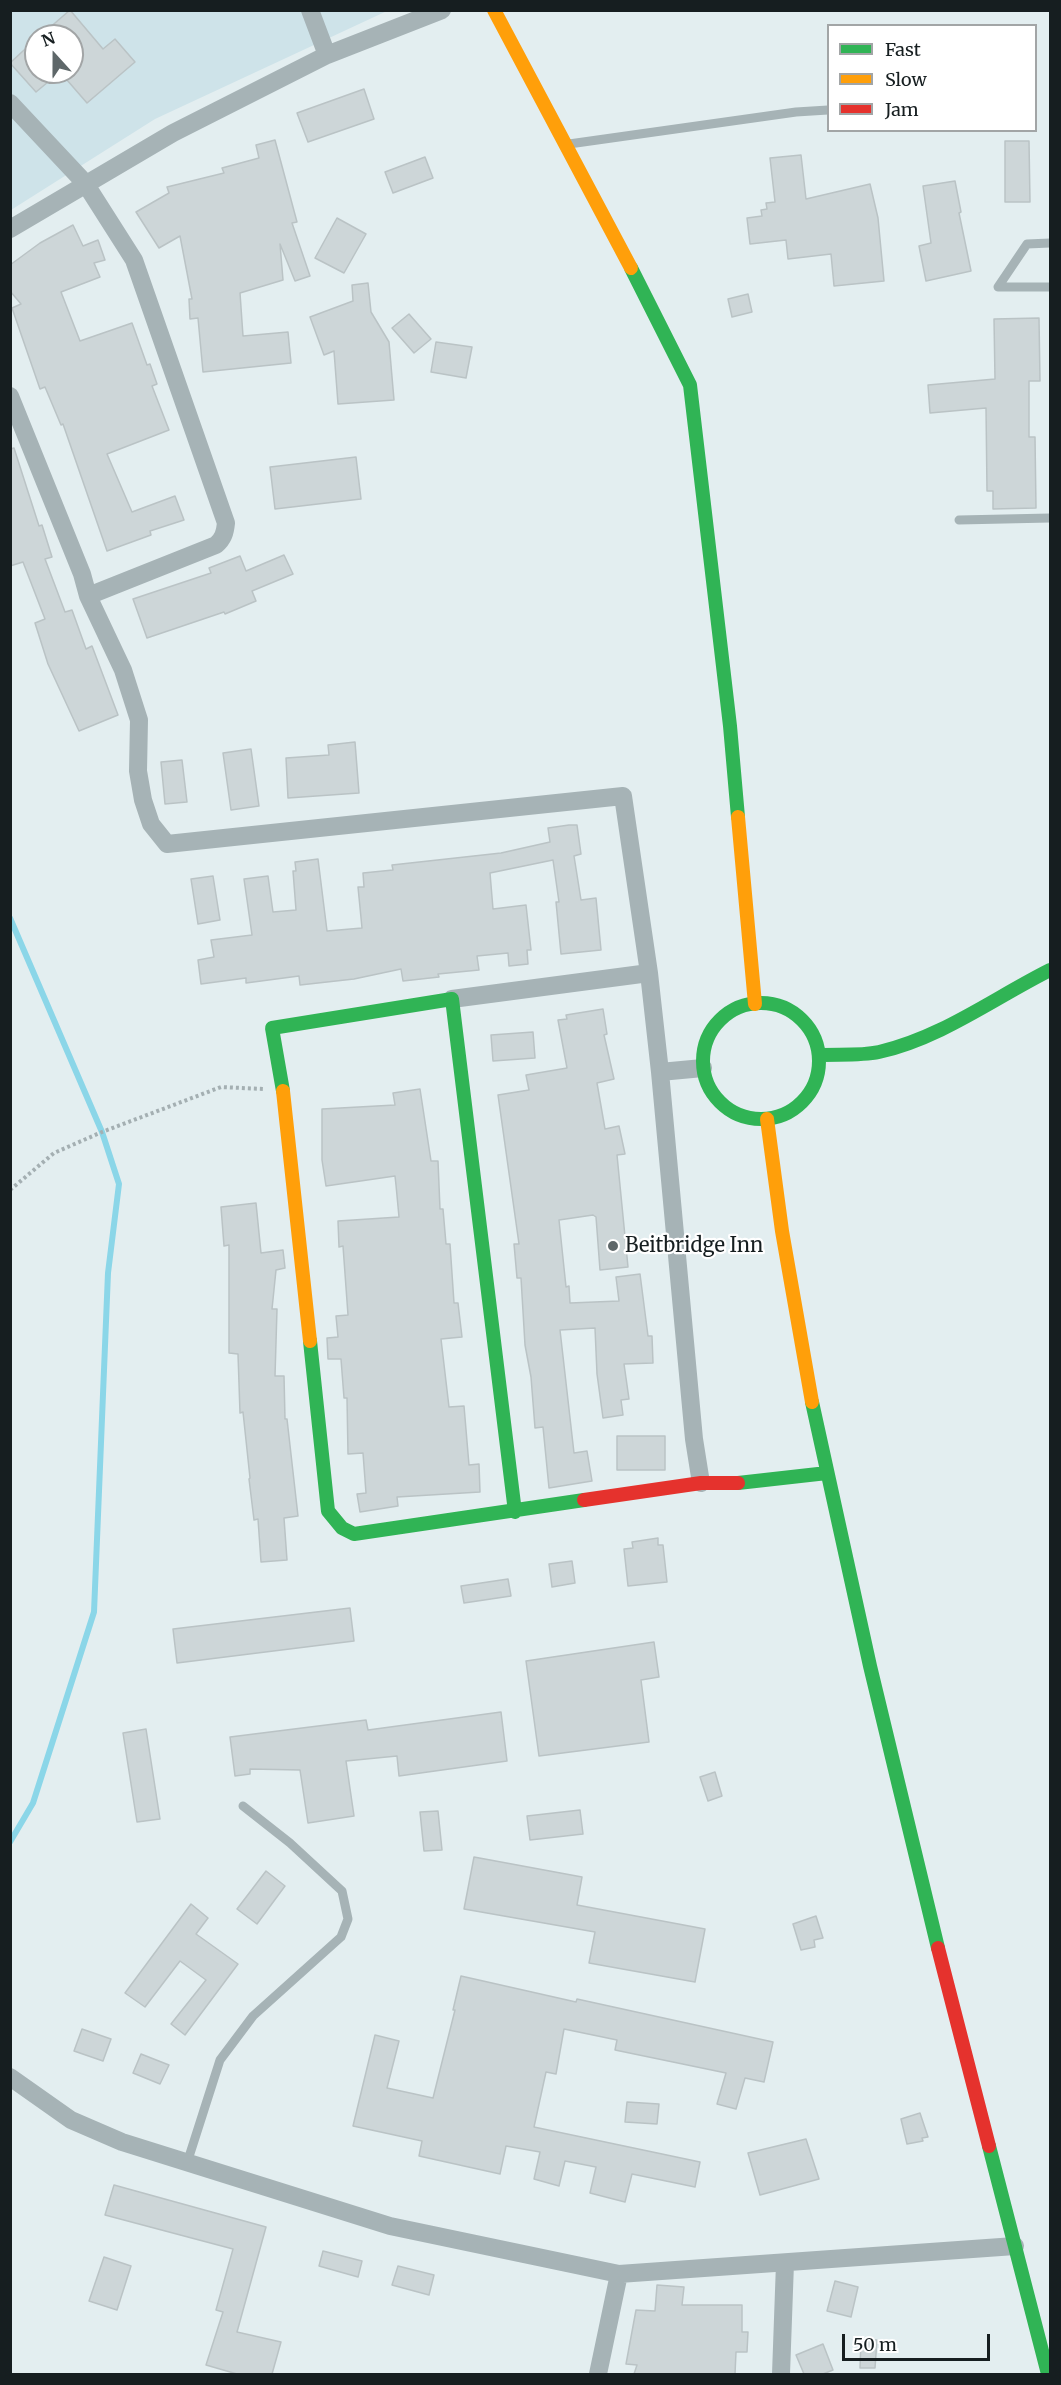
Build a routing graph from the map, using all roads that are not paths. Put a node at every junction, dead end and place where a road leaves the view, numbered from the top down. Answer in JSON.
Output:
{"nodes":[{"id":1,"x":310,"y":10,"type":"edge"},
{"id":2,"x":442,"y":10,"type":"edge"},
{"id":3,"x":494,"y":10,"type":"edge"},
{"id":4,"x":327,"y":55,"type":"junction"},
{"id":5,"x":10,"y":103,"type":"edge"},
{"id":6,"x":827,"y":110,"type":"edge"},
{"id":7,"x":565,"y":144,"type":"junction"},
{"id":8,"x":85,"y":183,"type":"junction"},
{"id":9,"x":10,"y":229,"type":"edge"},
{"id":10,"x":1050,"y":243,"type":"edge"},
{"id":11,"x":1050,"y":287,"type":"edge"},
{"id":12,"x":10,"y":396,"type":"edge"},
{"id":13,"x":1050,"y":518,"type":"edge"},
{"id":14,"x":959,"y":520,"type":"dead end"},
{"id":15,"x":88,"y":596,"type":"junction"},
{"id":16,"x":1050,"y":970,"type":"edge"},
{"id":17,"x":649,"y":973,"type":"junction"},
{"id":18,"x":452,"y":999,"type":"junction"},
{"id":19,"x":755,"y":1004,"type":"junction"},
{"id":20,"x":819,"y":1055,"type":"junction"},
{"id":21,"x":703,"y":1068,"type":"junction"},
{"id":22,"x":660,"y":1072,"type":"junction"},
{"id":23,"x":767,"y":1119,"type":"junction"},
{"id":24,"x":827,"y":1473,"type":"junction"},
{"id":25,"x":701,"y":1483,"type":"junction"},
{"id":26,"x":515,"y":1512,"type":"junction"},
{"id":27,"x":243,"y":1806,"type":"dead end"},
{"id":28,"x":10,"y":2076,"type":"edge"},
{"id":29,"x":187,"y":2163,"type":"junction"},
{"id":30,"x":1015,"y":2246,"type":"junction"},
{"id":31,"x":785,"y":2263,"type":"junction"},
{"id":32,"x":619,"y":2274,"type":"junction"},
{"id":33,"x":598,"y":2374,"type":"edge"},
{"id":34,"x":781,"y":2374,"type":"edge"},
{"id":35,"x":1048,"y":2374,"type":"edge"}],
"edges":[{"from":1,"to":4,"type":"street"},
{"from":2,"to":4,"type":"street"},
{"from":3,"to":7,"type":"street"},
{"from":4,"to":8,"type":"street"},
{"from":5,"to":8,"type":"street"},
{"from":6,"to":7,"type":"lane"},
{"from":7,"to":19,"type":"street"},
{"from":8,"to":9,"type":"street"},
{"from":8,"to":15,"type":"street"},
{"from":10,"to":11,"type":"lane"},
{"from":12,"to":15,"type":"street"},
{"from":13,"to":14,"type":"lane"},
{"from":15,"to":17,"type":"street"},
{"from":16,"to":20,"type":"street"},
{"from":17,"to":18,"type":"street"},
{"from":17,"to":22,"type":"street"},
{"from":18,"to":26,"type":"street"},
{"from":18,"to":26,"type":"street"},
{"from":19,"to":20,"type":"street"},
{"from":19,"to":21,"type":"street"},
{"from":20,"to":23,"type":"street"},
{"from":21,"to":22,"type":"street"},
{"from":21,"to":23,"type":"street"},
{"from":22,"to":25,"type":"street"},
{"from":23,"to":24,"type":"street"},
{"from":24,"to":25,"type":"street"},
{"from":24,"to":30,"type":"street"},
{"from":25,"to":26,"type":"street"},
{"from":27,"to":29,"type":"lane"},
{"from":28,"to":29,"type":"street"},
{"from":29,"to":32,"type":"street"},
{"from":30,"to":31,"type":"street"},
{"from":30,"to":35,"type":"street"},
{"from":31,"to":32,"type":"street"},
{"from":31,"to":34,"type":"street"},
{"from":32,"to":33,"type":"street"}]}
